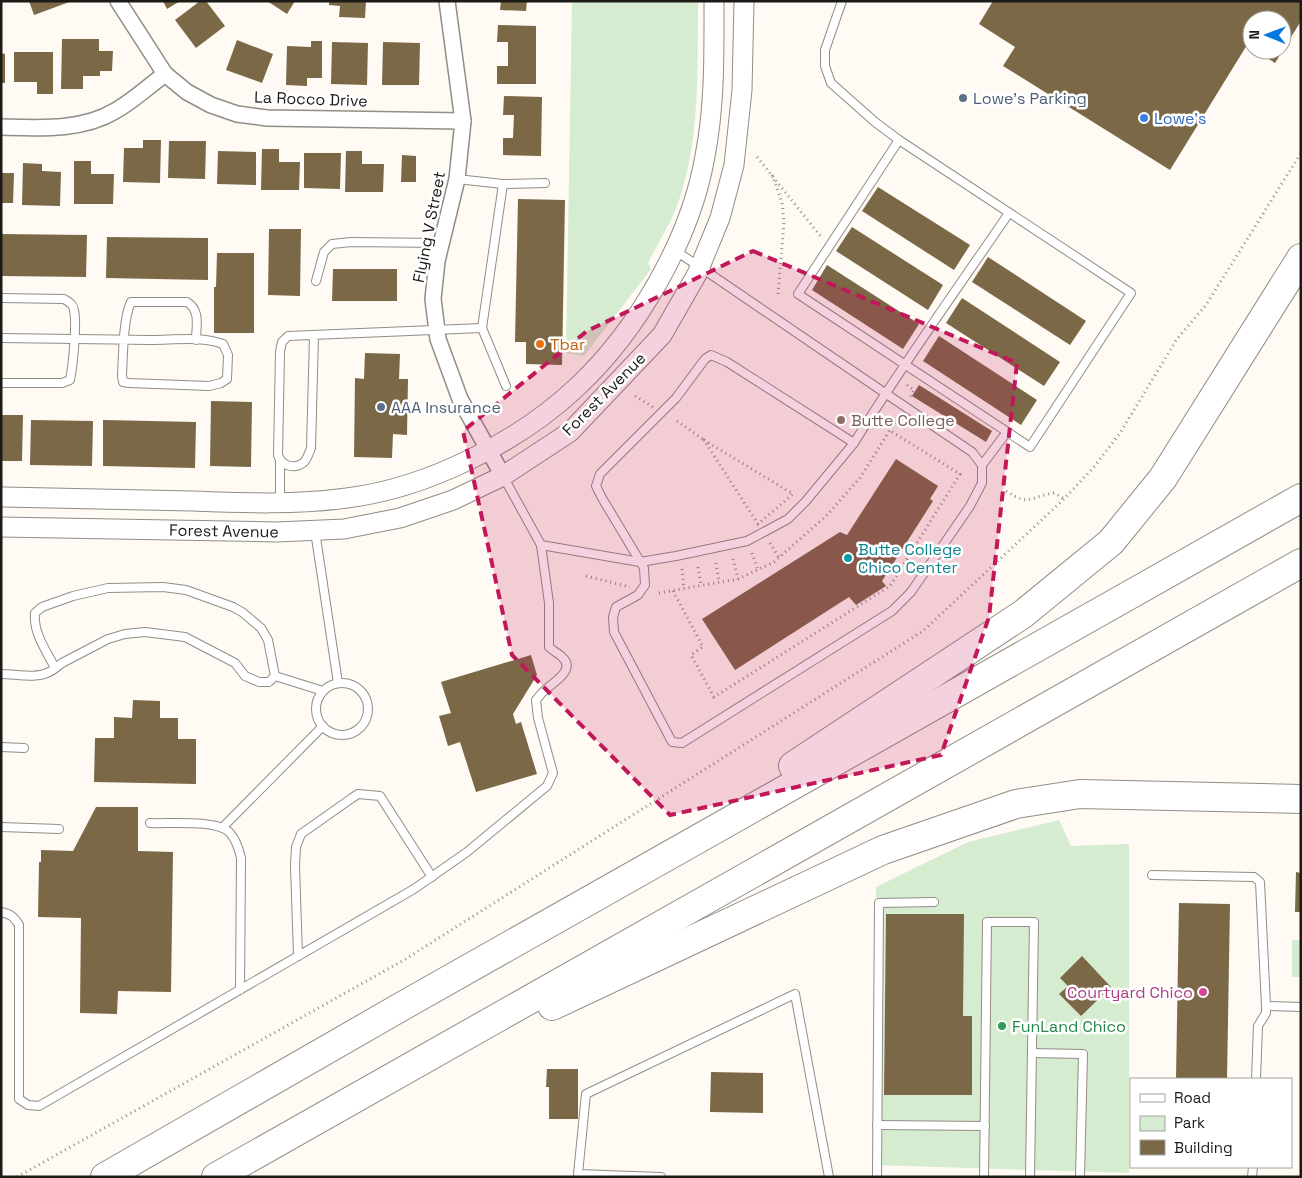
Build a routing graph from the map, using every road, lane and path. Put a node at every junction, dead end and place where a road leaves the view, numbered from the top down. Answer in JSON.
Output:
{"nodes":[{"id":1,"x":118,"y":1,"type":"edge"},
{"id":2,"x":447,"y":1,"type":"edge"},
{"id":3,"x":714,"y":1,"type":"edge"},
{"id":4,"x":744,"y":1,"type":"edge"},
{"id":5,"x":842,"y":1,"type":"edge"},
{"id":6,"x":165,"y":74,"type":"junction"},
{"id":7,"x":463,"y":121,"type":"junction"},
{"id":8,"x":1,"y":127,"type":"edge"},
{"id":9,"x":899,"y":140,"type":"junction"},
{"id":10,"x":757,"y":156,"type":"dead end"},
{"id":11,"x":772,"y":175,"type":"junction"},
{"id":12,"x":457,"y":179,"type":"junction"},
{"id":13,"x":545,"y":183,"type":"dead end"},
{"id":14,"x":503,"y":184,"type":"junction"},
{"id":15,"x":1010,"y":213,"type":"junction"},
{"id":16,"x":817,"y":232,"type":"dead end"},
{"id":17,"x":442,"y":243,"type":"junction"},
{"id":18,"x":674,"y":250,"type":"junction"},
{"id":19,"x":1301,"y":258,"type":"edge"},
{"id":20,"x":700,"y":267,"type":"junction"},
{"id":21,"x":316,"y":281,"type":"dead end"},
{"id":22,"x":778,"y":294,"type":"dead end"},
{"id":23,"x":1,"y":298,"type":"edge"},
{"id":24,"x":482,"y":328,"type":"junction"},
{"id":25,"x":437,"y":330,"type":"junction"},
{"id":26,"x":314,"y":336,"type":"junction"},
{"id":27,"x":1,"y":338,"type":"edge"},
{"id":28,"x":74,"y":339,"type":"junction"},
{"id":29,"x":124,"y":340,"type":"junction"},
{"id":30,"x":196,"y":340,"type":"junction"},
{"id":31,"x":904,"y":364,"type":"junction"},
{"id":32,"x":1,"y":384,"type":"edge"},
{"id":33,"x":906,"y":385,"type":"dead end"},
{"id":34,"x":506,"y":386,"type":"dead end"},
{"id":35,"x":885,"y":393,"type":"junction"},
{"id":36,"x":635,"y":396,"type":"dead end"},
{"id":37,"x":908,"y":401,"type":"dead end"},
{"id":38,"x":656,"y":408,"type":"dead end"},
{"id":39,"x":896,"y":420,"type":"dead end"},
{"id":40,"x":677,"y":421,"type":"dead end"},
{"id":41,"x":889,"y":430,"type":"junction"},
{"id":42,"x":1007,"y":432,"type":"junction"},
{"id":43,"x":704,"y":440,"type":"junction"},
{"id":44,"x":854,"y":443,"type":"junction"},
{"id":45,"x":488,"y":450,"type":"junction"},
{"id":46,"x":280,"y":461,"type":"junction"},
{"id":47,"x":982,"y":465,"type":"junction"},
{"id":48,"x":503,"y":476,"type":"junction"},
{"id":49,"x":1006,"y":491,"type":"dead end"},
{"id":50,"x":1,"y":496,"type":"edge"},
{"id":51,"x":1301,"y":498,"type":"edge"},
{"id":52,"x":1064,"y":500,"type":"dead end"},
{"id":53,"x":280,"y":502,"type":"junction"},
{"id":54,"x":1,"y":527,"type":"edge"},
{"id":55,"x":315,"y":530,"type":"junction"},
{"id":56,"x":770,"y":543,"type":"dead end"},
{"id":57,"x":541,"y":545,"type":"junction"},
{"id":58,"x":752,"y":553,"type":"dead end"},
{"id":59,"x":778,"y":558,"type":"junction"},
{"id":60,"x":733,"y":559,"type":"dead end"},
{"id":61,"x":640,"y":562,"type":"junction"},
{"id":62,"x":716,"y":563,"type":"dead end"},
{"id":63,"x":1301,"y":563,"type":"edge"},
{"id":64,"x":698,"y":567,"type":"dead end"},
{"id":65,"x":682,"y":569,"type":"dead end"},
{"id":66,"x":758,"y":570,"type":"junction"},
{"id":67,"x":586,"y":576,"type":"dead end"},
{"id":68,"x":738,"y":579,"type":"junction"},
{"id":69,"x":719,"y":583,"type":"junction"},
{"id":70,"x":701,"y":586,"type":"junction"},
{"id":71,"x":630,"y":587,"type":"dead end"},
{"id":72,"x":684,"y":589,"type":"junction"},
{"id":73,"x":673,"y":591,"type":"junction"},
{"id":74,"x":659,"y":593,"type":"dead end"},
{"id":75,"x":55,"y":668,"type":"junction"},
{"id":76,"x":1,"y":674,"type":"edge"},
{"id":77,"x":275,"y":676,"type":"junction"},
{"id":78,"x":338,"y":683,"type":"junction"},
{"id":79,"x":323,"y":691,"type":"junction"},
{"id":80,"x":324,"y":726,"type":"junction"},
{"id":81,"x":1,"y":747,"type":"edge"},
{"id":82,"x":24,"y":748,"type":"dead end"},
{"id":83,"x":1301,"y":799,"type":"edge"},
{"id":84,"x":150,"y":823,"type":"dead end"},
{"id":85,"x":1,"y":827,"type":"edge"},
{"id":86,"x":223,"y":827,"type":"junction"},
{"id":87,"x":59,"y":829,"type":"dead end"},
{"id":88,"x":657,"y":862,"type":"junction"},
{"id":89,"x":1152,"y":875,"type":"dead end"},
{"id":90,"x":432,"y":877,"type":"junction"},
{"id":91,"x":934,"y":902,"type":"dead end"},
{"id":92,"x":1,"y":912,"type":"edge"},
{"id":93,"x":298,"y":956,"type":"junction"},
{"id":94,"x":240,"y":990,"type":"junction"},
{"id":95,"x":1266,"y":1006,"type":"junction"},
{"id":96,"x":1301,"y":1007,"type":"edge"},
{"id":97,"x":466,"y":1036,"type":"junction"},
{"id":98,"x":1032,"y":1053,"type":"junction"},
{"id":99,"x":1256,"y":1078,"type":"edge"},
{"id":100,"x":877,"y":1125,"type":"junction"},
{"id":101,"x":985,"y":1126,"type":"junction"},
{"id":102,"x":105,"y":1177,"type":"edge"},
{"id":103,"x":216,"y":1177,"type":"edge"},
{"id":104,"x":662,"y":1177,"type":"edge"},
{"id":105,"x":829,"y":1177,"type":"edge"},
{"id":106,"x":877,"y":1177,"type":"edge"},
{"id":107,"x":984,"y":1177,"type":"edge"},
{"id":108,"x":1030,"y":1177,"type":"edge"},
{"id":109,"x":1080,"y":1177,"type":"edge"}],
"edges":[{"from":1,"to":6,"type":"street","name":"La Rocco Drive"},
{"from":2,"to":7,"type":"street","name":"Flying V Street"},
{"from":3,"to":18,"type":"street","name":"Forest Avenue"},
{"from":4,"to":20,"type":"street","name":"Forest Avenue"},
{"from":5,"to":9,"type":"lane"},
{"from":6,"to":7,"type":"street","name":"La Rocco Drive"},
{"from":6,"to":8,"type":"street"},
{"from":7,"to":12,"type":"street","name":"Flying V Street"},
{"from":9,"to":15,"type":"lane"},
{"from":9,"to":31,"type":"lane"},
{"from":10,"to":11,"type":"path"},
{"from":11,"to":16,"type":"path"},
{"from":11,"to":22,"type":"path"},
{"from":12,"to":14,"type":"lane"},
{"from":12,"to":17,"type":"street","name":"Flying V Street"},
{"from":13,"to":14,"type":"lane"},
{"from":14,"to":24,"type":"lane"},
{"from":15,"to":31,"type":"lane"},
{"from":15,"to":42,"type":"lane"},
{"from":17,"to":21,"type":"lane"},
{"from":17,"to":25,"type":"street","name":"Flying V Street"},
{"from":18,"to":20,"type":"lane"},
{"from":18,"to":45,"type":"street","name":"Forest Avenue"},
{"from":19,"to":88,"type":"highway"},
{"from":20,"to":35,"type":"lane"},
{"from":20,"to":48,"type":"street","name":"Forest Avenue"},
{"from":23,"to":28,"type":"lane"},
{"from":24,"to":25,"type":"lane"},
{"from":24,"to":34,"type":"lane"},
{"from":25,"to":26,"type":"lane"},
{"from":25,"to":45,"type":"street","name":"Flying V Street"},
{"from":26,"to":46,"type":"lane"},
{"from":26,"to":46,"type":"lane"},
{"from":27,"to":28,"type":"lane"},
{"from":28,"to":29,"type":"lane"},
{"from":28,"to":32,"type":"lane"},
{"from":29,"to":30,"type":"lane"},
{"from":29,"to":30,"type":"lane"},
{"from":29,"to":30,"type":"lane"},
{"from":31,"to":35,"type":"lane"},
{"from":31,"to":42,"type":"lane"},
{"from":33,"to":37,"type":"path"},
{"from":35,"to":44,"type":"lane"},
{"from":35,"to":47,"type":"lane"},
{"from":36,"to":38,"type":"path"},
{"from":39,"to":41,"type":"path"},
{"from":40,"to":43,"type":"path"},
{"from":41,"to":59,"type":"path"},
{"from":41,"to":73,"type":"path"},
{"from":42,"to":47,"type":"lane"},
{"from":43,"to":43,"type":"path"},
{"from":44,"to":61,"type":"lane"},
{"from":44,"to":61,"type":"lane"},
{"from":45,"to":48,"type":"street","name":"Flying V Street"},
{"from":45,"to":53,"type":"street","name":"Forest Avenue"},
{"from":46,"to":53,"type":"lane"},
{"from":47,"to":61,"type":"lane"},
{"from":48,"to":55,"type":"street","name":"Forest Avenue"},
{"from":48,"to":57,"type":"lane"},
{"from":49,"to":52,"type":"path"},
{"from":50,"to":53,"type":"street","name":"Forest Avenue"},
{"from":51,"to":88,"type":"highway"},
{"from":54,"to":55,"type":"street","name":"Forest Avenue"},
{"from":55,"to":78,"type":"lane"},
{"from":56,"to":59,"type":"path"},
{"from":57,"to":61,"type":"lane"},
{"from":57,"to":90,"type":"lane"},
{"from":58,"to":66,"type":"path"},
{"from":59,"to":66,"type":"path"},
{"from":60,"to":68,"type":"path"},
{"from":62,"to":69,"type":"path"},
{"from":63,"to":97,"type":"highway"},
{"from":64,"to":70,"type":"path"},
{"from":65,"to":72,"type":"path"},
{"from":66,"to":68,"type":"path"},
{"from":67,"to":71,"type":"path"},
{"from":68,"to":69,"type":"path"},
{"from":69,"to":70,"type":"path"},
{"from":70,"to":72,"type":"path"},
{"from":72,"to":73,"type":"path"},
{"from":73,"to":74,"type":"path"},
{"from":75,"to":76,"type":"lane"},
{"from":75,"to":77,"type":"lane"},
{"from":75,"to":77,"type":"lane"},
{"from":77,"to":79,"type":"lane"},
{"from":78,"to":79,"type":"lane"},
{"from":78,"to":80,"type":"lane"},
{"from":79,"to":80,"type":"lane"},
{"from":80,"to":86,"type":"lane"},
{"from":81,"to":82,"type":"lane"},
{"from":83,"to":97,"type":"highway"},
{"from":84,"to":86,"type":"lane"},
{"from":85,"to":87,"type":"lane"},
{"from":86,"to":94,"type":"lane"},
{"from":88,"to":102,"type":"highway"},
{"from":89,"to":95,"type":"lane"},
{"from":90,"to":93,"type":"lane"},
{"from":90,"to":93,"type":"lane"},
{"from":91,"to":100,"type":"lane"},
{"from":92,"to":94,"type":"lane"},
{"from":93,"to":94,"type":"lane"},
{"from":95,"to":96,"type":"lane"},
{"from":95,"to":99,"type":"lane"},
{"from":97,"to":103,"type":"highway"},
{"from":98,"to":101,"type":"lane"},
{"from":98,"to":108,"type":"lane"},
{"from":98,"to":109,"type":"lane"},
{"from":100,"to":101,"type":"lane"},
{"from":100,"to":106,"type":"lane"},
{"from":101,"to":107,"type":"lane"},
{"from":104,"to":105,"type":"lane"}]}
